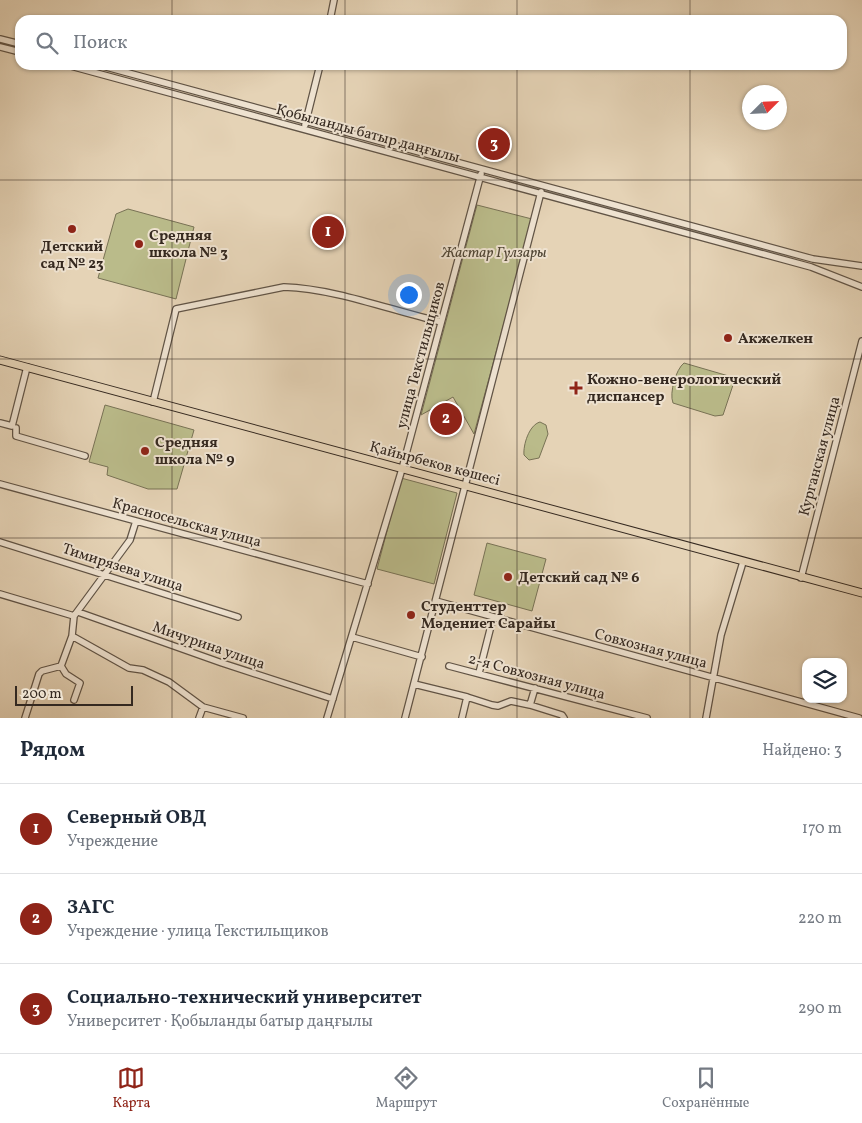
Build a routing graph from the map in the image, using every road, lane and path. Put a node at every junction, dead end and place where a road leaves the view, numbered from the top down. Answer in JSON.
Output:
{"nodes":[{"id":1,"x":334,"y":0,"type":"edge"},
{"id":2,"x":331,"y":15,"type":"edge"},
{"id":3,"x":0,"y":39,"type":"edge"},
{"id":4,"x":15,"y":43,"type":"edge"},
{"id":5,"x":0,"y":47,"type":"edge"},
{"id":6,"x":15,"y":51,"type":"edge"},
{"id":7,"x":86,"y":70,"type":"edge"},
{"id":8,"x":117,"y":70,"type":"edge"},
{"id":9,"x":319,"y":70,"type":"edge"},
{"id":10,"x":306,"y":122,"type":"junction"},
{"id":11,"x":304,"y":129,"type":"junction"},
{"id":12,"x":483,"y":169,"type":"junction"},
{"id":13,"x":481,"y":177,"type":"junction"},
{"id":14,"x":542,"y":186,"type":"junction"},
{"id":15,"x":541,"y":194,"type":"junction"},
{"id":16,"x":862,"y":266,"type":"edge"},
{"id":17,"x":862,"y":287,"type":"edge"},
{"id":18,"x":441,"y":322,"type":"junction"},
{"id":19,"x":862,"y":341,"type":"edge"},
{"id":20,"x":0,"y":360,"type":"edge"},
{"id":21,"x":27,"y":367,"type":"junction"},
{"id":22,"x":153,"y":402,"type":"junction"},
{"id":23,"x":0,"y":423,"type":"edge"},
{"id":24,"x":14,"y":427,"type":"junction"},
{"id":25,"x":85,"y":456,"type":"dead end"},
{"id":26,"x":402,"y":469,"type":"junction"},
{"id":27,"x":0,"y":484,"type":"edge"},
{"id":28,"x":465,"y":486,"type":"junction"},
{"id":29,"x":136,"y":521,"type":"junction"},
{"id":30,"x":0,"y":542,"type":"edge"},
{"id":31,"x":743,"y":562,"type":"junction"},
{"id":32,"x":104,"y":575,"type":"junction"},
{"id":33,"x":801,"y":578,"type":"junction"},
{"id":34,"x":368,"y":584,"type":"junction"},
{"id":35,"x":862,"y":593,"type":"edge"},
{"id":36,"x":0,"y":594,"type":"edge"},
{"id":37,"x":436,"y":601,"type":"junction"},
{"id":38,"x":76,"y":614,"type":"junction"},
{"id":39,"x":238,"y":617,"type":"dead end"},
{"id":40,"x":493,"y":618,"type":"junction"},
{"id":41,"x":72,"y":636,"type":"junction"},
{"id":42,"x":352,"y":638,"type":"junction"},
{"id":43,"x":422,"y":658,"type":"junction"},
{"id":44,"x":61,"y":666,"type":"junction"},
{"id":45,"x":449,"y":666,"type":"dead end"},
{"id":46,"x":479,"y":673,"type":"junction"},
{"id":47,"x":713,"y":678,"type":"junction"},
{"id":48,"x":414,"y":684,"type":"junction"},
{"id":49,"x":535,"y":688,"type":"junction"},
{"id":50,"x":467,"y":697,"type":"junction"},
{"id":51,"x":333,"y":699,"type":"junction"},
{"id":52,"x":74,"y":700,"type":"dead end"},
{"id":53,"x":530,"y":705,"type":"junction"},
{"id":54,"x":203,"y":707,"type":"junction"},
{"id":55,"x":25,"y":718,"type":"edge"},
{"id":56,"x":199,"y":718,"type":"edge"},
{"id":57,"x":243,"y":718,"type":"edge"},
{"id":58,"x":327,"y":718,"type":"edge"},
{"id":59,"x":405,"y":718,"type":"edge"},
{"id":60,"x":462,"y":718,"type":"edge"},
{"id":61,"x":564,"y":718,"type":"edge"},
{"id":62,"x":647,"y":718,"type":"edge"},
{"id":63,"x":706,"y":718,"type":"edge"},
{"id":64,"x":859,"y":718,"type":"edge"}],
"edges":[{"from":1,"to":2,"type":"street"},
{"from":3,"to":4,"type":"street"},
{"from":5,"to":6,"type":"street"},
{"from":7,"to":11,"type":"street","name":"Қобыланды батыр даңғылы"},
{"from":8,"to":10,"type":"street","name":"Қобыланды батыр даңғылы"},
{"from":9,"to":10,"type":"street"},
{"from":10,"to":11,"type":"street"},
{"from":10,"to":12,"type":"street","name":"Қобыланды батыр даңғылы"},
{"from":11,"to":13,"type":"street","name":"Қобыланды батыр даңғылы"},
{"from":12,"to":13,"type":"street","name":"улица Текстильщиков"},
{"from":12,"to":14,"type":"street","name":"Қобыланды батыр даңғылы"},
{"from":13,"to":15,"type":"street","name":"Қобыланды батыр даңғылы"},
{"from":13,"to":18,"type":"street","name":"улица Текстильщиков"},
{"from":14,"to":15,"type":"street"},
{"from":14,"to":16,"type":"street","name":"Қобыланды батыр даңғылы"},
{"from":15,"to":17,"type":"street","name":"Қобыланды батыр даңғылы"},
{"from":15,"to":28,"type":"street"},
{"from":18,"to":22,"type":"street"},
{"from":18,"to":26,"type":"street","name":"улица Текстильщиков"},
{"from":19,"to":33,"type":"street","name":"Курганская улица"},
{"from":20,"to":21,"type":"main road","name":"Қайырбеков көшесі"},
{"from":21,"to":22,"type":"main road","name":"Қайырбеков көшесі"},
{"from":21,"to":24,"type":"street"},
{"from":22,"to":26,"type":"main road","name":"Қайырбеков көшесі"},
{"from":23,"to":24,"type":"street"},
{"from":24,"to":25,"type":"street"},
{"from":26,"to":28,"type":"main road","name":"Қайырбеков көшесі"},
{"from":26,"to":34,"type":"street","name":"улица Текстильщиков"},
{"from":27,"to":29,"type":"street","name":"Красносельская улица"},
{"from":28,"to":31,"type":"main road","name":"Қайырбеков көшесі"},
{"from":28,"to":37,"type":"street"},
{"from":29,"to":32,"type":"street"},
{"from":29,"to":34,"type":"street","name":"Красносельская улица"},
{"from":30,"to":32,"type":"street","name":"Тимирязева улица"},
{"from":31,"to":33,"type":"main road","name":"Қайырбеков көшесі"},
{"from":31,"to":47,"type":"street"},
{"from":32,"to":38,"type":"street"},
{"from":32,"to":39,"type":"street","name":"Тимирязева улица"},
{"from":33,"to":35,"type":"main road","name":"Қайырбеков көшесі"},
{"from":34,"to":42,"type":"street","name":"улица Текстильщиков"},
{"from":36,"to":38,"type":"street","name":"Мичурина улица"},
{"from":37,"to":40,"type":"street","name":"Совхозная улица"},
{"from":37,"to":43,"type":"street"},
{"from":38,"to":41,"type":"street"},
{"from":38,"to":51,"type":"street","name":"Мичурина улица"},
{"from":40,"to":46,"type":"street"},
{"from":40,"to":47,"type":"street","name":"Совхозная улица"},
{"from":41,"to":44,"type":"street"},
{"from":41,"to":54,"type":"street"},
{"from":42,"to":43,"type":"street"},
{"from":42,"to":51,"type":"street","name":"улица Текстильщиков"},
{"from":43,"to":48,"type":"street"},
{"from":44,"to":52,"type":"street"},
{"from":44,"to":55,"type":"street"},
{"from":45,"to":46,"type":"street","name":"2-я Совхозная улица"},
{"from":46,"to":49,"type":"street","name":"2-я Совхозная улица"},
{"from":47,"to":63,"type":"street"},
{"from":47,"to":64,"type":"street","name":"Совхозная улица"},
{"from":48,"to":50,"type":"street"},
{"from":48,"to":59,"type":"street"},
{"from":49,"to":53,"type":"street"},
{"from":49,"to":62,"type":"street","name":"2-я Совхозная улица"},
{"from":50,"to":53,"type":"street"},
{"from":50,"to":60,"type":"street"},
{"from":51,"to":58,"type":"street","name":"улица Текстильщиков"},
{"from":53,"to":61,"type":"street"},
{"from":54,"to":56,"type":"street"},
{"from":54,"to":57,"type":"street"}]}
